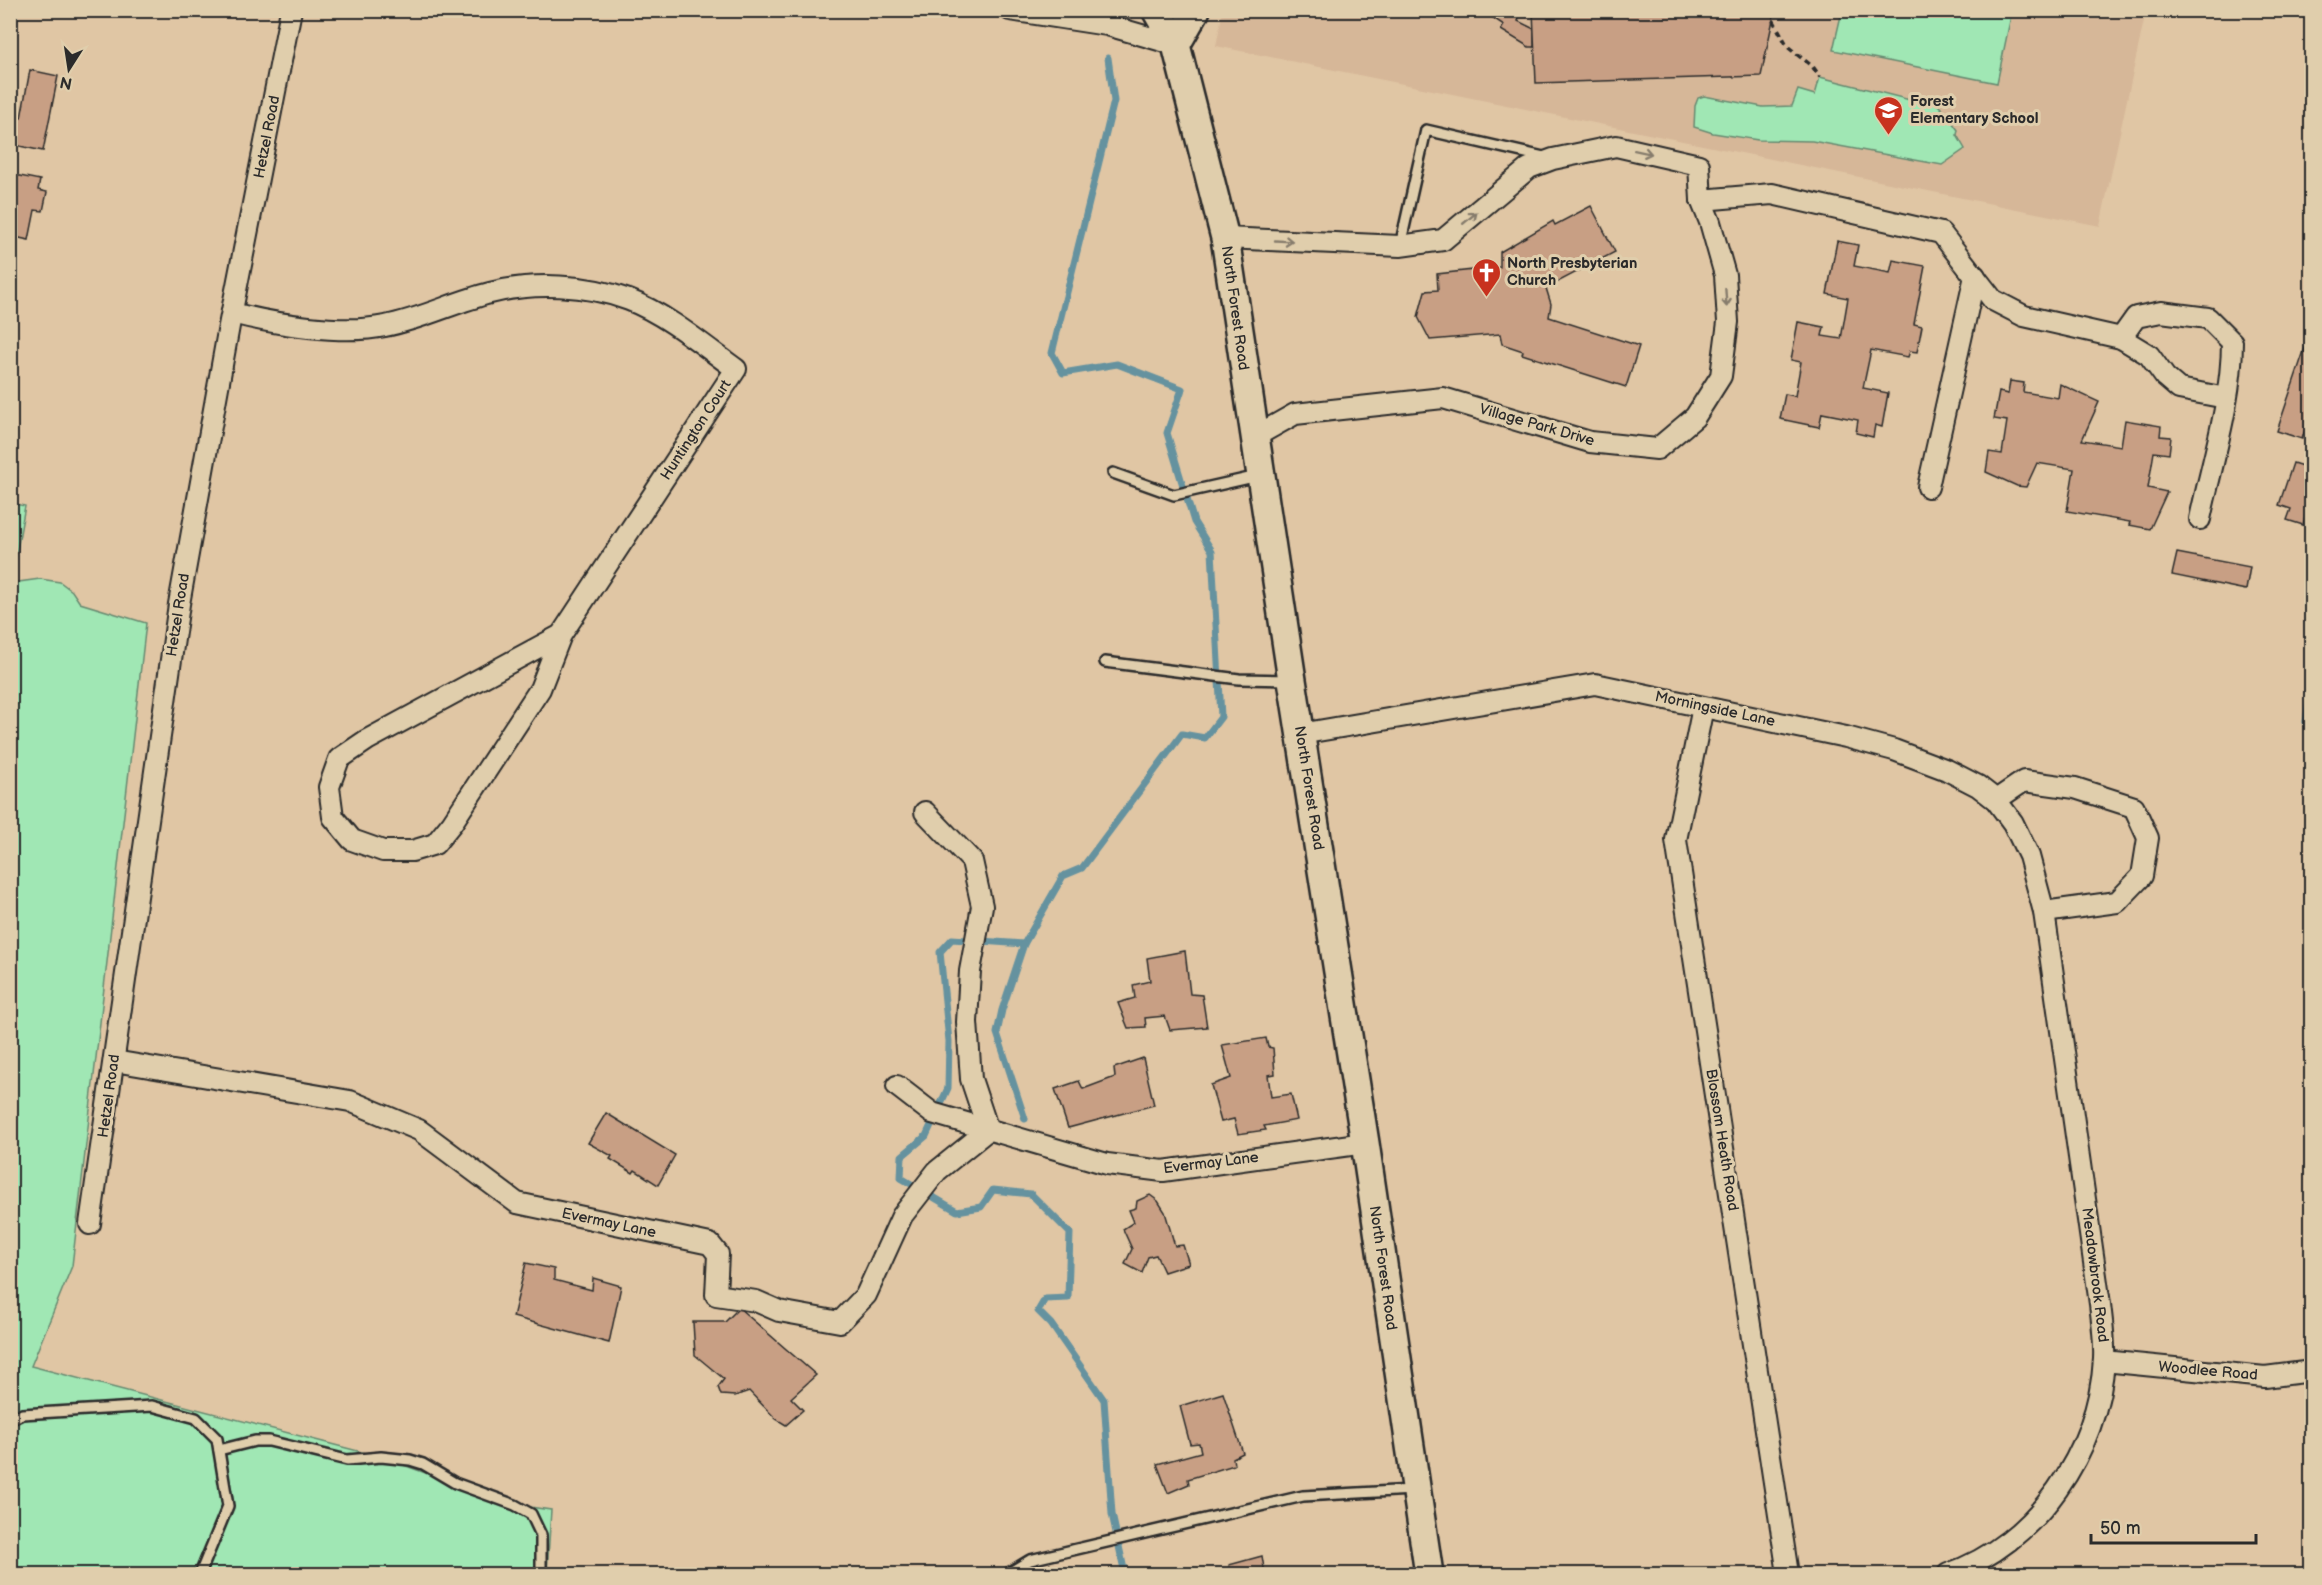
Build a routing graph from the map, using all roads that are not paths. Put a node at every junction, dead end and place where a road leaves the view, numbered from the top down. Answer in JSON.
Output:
{"nodes":[{"id":1,"x":291,"y":10,"type":"edge"},
{"id":2,"x":1010,"y":10,"type":"edge"},
{"id":3,"x":1156,"y":10,"type":"edge"},
{"id":4,"x":1196,"y":10,"type":"edge"},
{"id":5,"x":1176,"y":45,"type":"junction"},
{"id":6,"x":1553,"y":159,"type":"junction"},
{"id":7,"x":1701,"y":200,"type":"junction"},
{"id":8,"x":1225,"y":238,"type":"junction"},
{"id":9,"x":1400,"y":246,"type":"junction"},
{"id":10,"x":1975,"y":276,"type":"junction"},
{"id":11,"x":232,"y":313,"type":"junction"},
{"id":12,"x":2121,"y":338,"type":"junction"},
{"id":13,"x":2226,"y":398,"type":"junction"},
{"id":14,"x":1254,"y":437,"type":"junction"},
{"id":15,"x":1113,"y":473,"type":"dead end"},
{"id":16,"x":1260,"y":475,"type":"junction"},
{"id":17,"x":1928,"y":487,"type":"dead end"},
{"id":18,"x":2200,"y":519,"type":"dead end"},
{"id":19,"x":561,"y":636,"type":"junction"},
{"id":20,"x":1105,"y":662,"type":"dead end"},
{"id":21,"x":1292,"y":680,"type":"junction"},
{"id":22,"x":1702,"y":707,"type":"junction"},
{"id":23,"x":1300,"y":734,"type":"junction"},
{"id":24,"x":1996,"y":800,"type":"junction"},
{"id":25,"x":925,"y":812,"type":"dead end"},
{"id":26,"x":2044,"y":912,"type":"junction"},
{"id":27,"x":114,"y":1061,"type":"junction"},
{"id":28,"x":897,"y":1086,"type":"dead end"},
{"id":29,"x":988,"y":1130,"type":"junction"},
{"id":30,"x":1365,"y":1143,"type":"junction"},
{"id":31,"x":90,"y":1224,"type":"dead end"},
{"id":32,"x":2104,"y":1361,"type":"junction"},
{"id":33,"x":2312,"y":1371,"type":"edge"},
{"id":34,"x":10,"y":1420,"type":"edge"},
{"id":35,"x":219,"y":1450,"type":"junction"},
{"id":36,"x":1415,"y":1490,"type":"junction"},
{"id":37,"x":200,"y":1575,"type":"edge"},
{"id":38,"x":540,"y":1575,"type":"edge"},
{"id":39,"x":1007,"y":1575,"type":"edge"},
{"id":40,"x":1429,"y":1575,"type":"edge"},
{"id":41,"x":1788,"y":1575,"type":"edge"},
{"id":42,"x":1948,"y":1575,"type":"edge"}],
"edges":[{"from":1,"to":11,"type":"street","name":"Hetzel Road"},
{"from":2,"to":5,"type":"street"},
{"from":3,"to":5,"type":"main road","name":"North Forest Road"},
{"from":4,"to":5,"type":"main road"},
{"from":5,"to":8,"type":"main road","name":"North Forest Road"},
{"from":6,"to":7,"type":"street","name":"Village Park Drive","one_way":true},
{"from":9,"to":6,"type":"street","name":"Village Park Drive","one_way":true},
{"from":6,"to":9,"type":"lane"},
{"from":7,"to":10,"type":"street"},
{"from":7,"to":14,"type":"street","name":"Village Park Drive","one_way":true},
{"from":8,"to":9,"type":"street","name":"Village Park Drive","one_way":true},
{"from":8,"to":14,"type":"main road","name":"North Forest Road"},
{"from":10,"to":12,"type":"street"},
{"from":10,"to":17,"type":"street"},
{"from":11,"to":19,"type":"street","name":"Huntington Court"},
{"from":11,"to":27,"type":"street","name":"Hetzel Road"},
{"from":12,"to":13,"type":"street"},
{"from":12,"to":13,"type":"street"},
{"from":13,"to":18,"type":"street"},
{"from":14,"to":16,"type":"main road","name":"North Forest Road"},
{"from":15,"to":16,"type":"lane"},
{"from":16,"to":21,"type":"main road","name":"North Forest Road"},
{"from":19,"to":19,"type":"street","name":"Huntington Court"},
{"from":20,"to":21,"type":"lane"},
{"from":21,"to":23,"type":"main road","name":"North Forest Road"},
{"from":22,"to":23,"type":"street","name":"Morningside Lane"},
{"from":22,"to":24,"type":"street","name":"Morningside Lane"},
{"from":22,"to":41,"type":"street","name":"Blossom Heath Road"},
{"from":23,"to":30,"type":"main road","name":"North Forest Road"},
{"from":24,"to":26,"type":"street","name":"Morningside Lane"},
{"from":24,"to":26,"type":"street"},
{"from":25,"to":29,"type":"street"},
{"from":26,"to":32,"type":"street","name":"Meadowbrook Road"},
{"from":27,"to":29,"type":"street","name":"Evermay Lane"},
{"from":27,"to":31,"type":"street","name":"Hetzel Road"},
{"from":28,"to":29,"type":"street","name":"Evermay Lane"},
{"from":29,"to":30,"type":"street","name":"Evermay Lane"},
{"from":30,"to":36,"type":"main road","name":"North Forest Road"},
{"from":32,"to":33,"type":"street","name":"Woodlee Road"},
{"from":32,"to":42,"type":"street","name":"Meadowbrook Road"},
{"from":34,"to":35,"type":"lane"},
{"from":35,"to":37,"type":"lane"},
{"from":35,"to":38,"type":"lane"},
{"from":36,"to":39,"type":"lane"},
{"from":36,"to":40,"type":"main road","name":"North Forest Road"}]}
